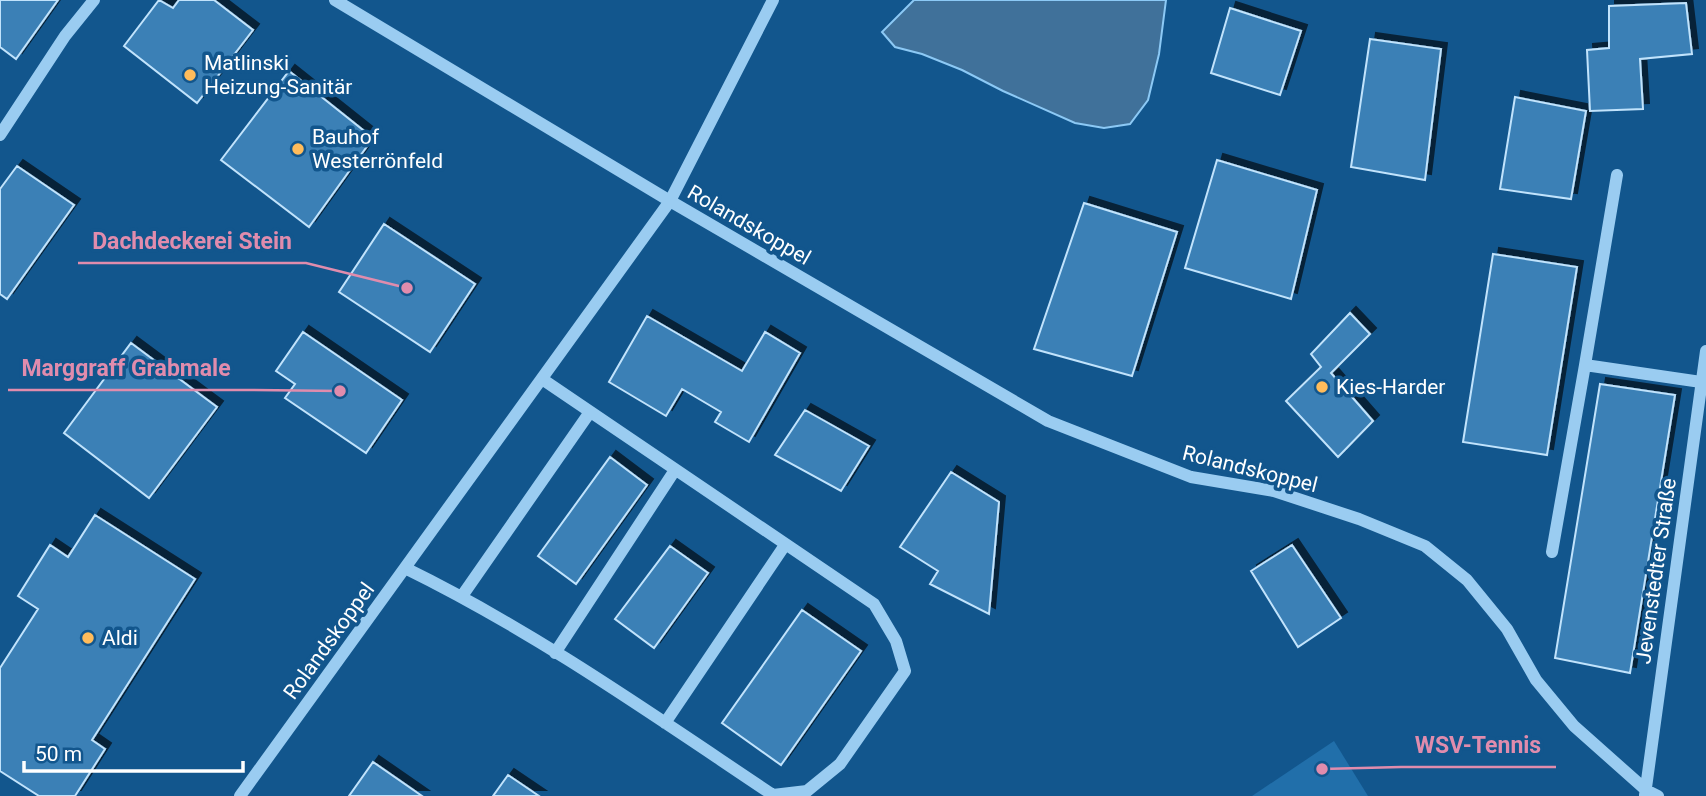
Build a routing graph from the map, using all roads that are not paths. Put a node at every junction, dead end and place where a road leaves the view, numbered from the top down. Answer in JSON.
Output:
{"nodes":[{"id":1,"x":93,"y":0,"type":"edge"},
{"id":2,"x":335,"y":0,"type":"edge"},
{"id":3,"x":773,"y":0,"type":"edge"},
{"id":4,"x":0,"y":135,"type":"edge"},
{"id":5,"x":1618,"y":175,"type":"dead end"},
{"id":6,"x":670,"y":201,"type":"junction"},
{"id":7,"x":1706,"y":351,"type":"edge"},
{"id":8,"x":1586,"y":365,"type":"junction"},
{"id":9,"x":541,"y":379,"type":"junction"},
{"id":10,"x":1701,"y":382,"type":"junction"},
{"id":11,"x":590,"y":412,"type":"junction"},
{"id":12,"x":675,"y":470,"type":"junction"},
{"id":13,"x":785,"y":545,"type":"junction"},
{"id":14,"x":1552,"y":552,"type":"dead end"},
{"id":15,"x":405,"y":568,"type":"junction"},
{"id":16,"x":462,"y":596,"type":"junction"},
{"id":17,"x":555,"y":653,"type":"junction"},
{"id":18,"x":665,"y":723,"type":"junction"},
{"id":19,"x":1645,"y":793,"type":"edge"},
{"id":20,"x":240,"y":796,"type":"edge"},
{"id":21,"x":1658,"y":796,"type":"edge"}],
"edges":[{"from":1,"to":4,"type":"street"},
{"from":2,"to":6,"type":"street","name":"Rolandskoppel"},
{"from":3,"to":6,"type":"street","name":"Rolandskoppel"},
{"from":5,"to":8,"type":"street"},
{"from":6,"to":9,"type":"street","name":"Rolandskoppel"},
{"from":6,"to":19,"type":"street","name":"Rolandskoppel"},
{"from":7,"to":10,"type":"street","name":"Jevenstedter Straße"},
{"from":8,"to":10,"type":"street"},
{"from":8,"to":14,"type":"street"},
{"from":9,"to":11,"type":"street"},
{"from":9,"to":15,"type":"street","name":"Rolandskoppel"},
{"from":10,"to":19,"type":"street","name":"Jevenstedter Straße"},
{"from":11,"to":12,"type":"street"},
{"from":11,"to":16,"type":"street"},
{"from":12,"to":13,"type":"street"},
{"from":12,"to":17,"type":"street"},
{"from":13,"to":18,"type":"street"},
{"from":13,"to":18,"type":"street"},
{"from":15,"to":16,"type":"street"},
{"from":15,"to":20,"type":"street","name":"Rolandskoppel"},
{"from":16,"to":17,"type":"street"},
{"from":17,"to":18,"type":"street"},
{"from":19,"to":21,"type":"street","name":"Rolandskoppel"}]}
